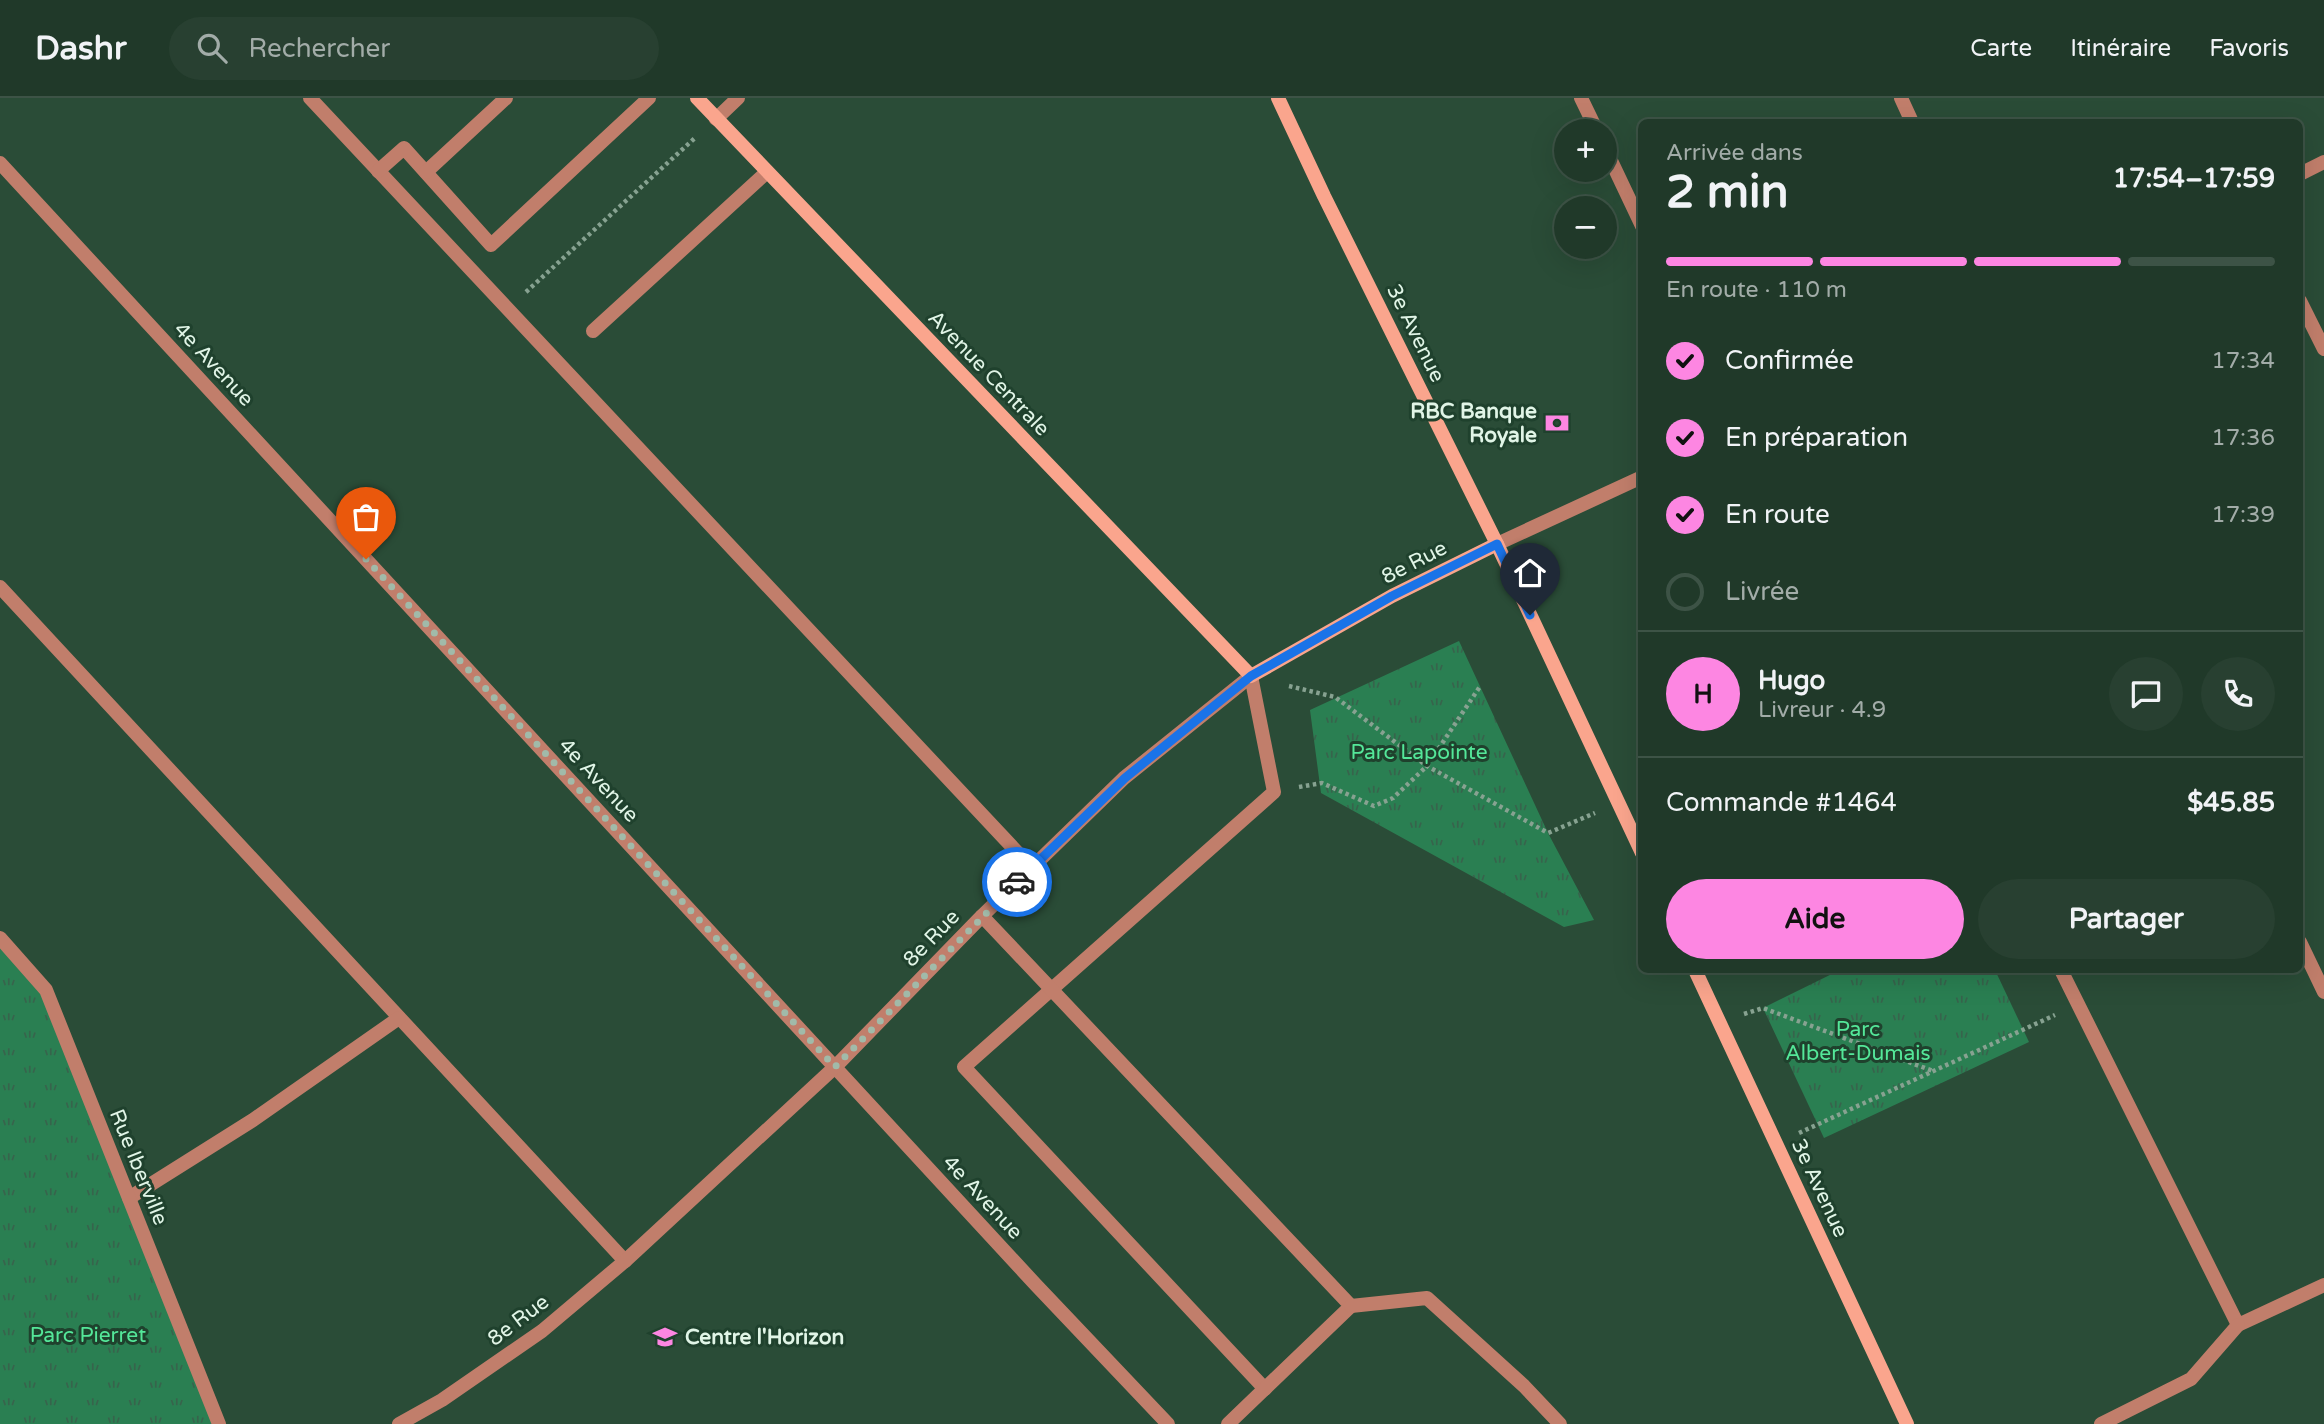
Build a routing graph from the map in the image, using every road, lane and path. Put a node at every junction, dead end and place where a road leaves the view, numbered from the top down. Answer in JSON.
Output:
{"nodes":[{"id":1,"x":310,"y":98,"type":"edge"},
{"id":2,"x":506,"y":98,"type":"edge"},
{"id":3,"x":649,"y":98,"type":"edge"},
{"id":4,"x":697,"y":98,"type":"edge"},
{"id":5,"x":738,"y":98,"type":"edge"},
{"id":6,"x":1278,"y":98,"type":"edge"},
{"id":7,"x":1581,"y":98,"type":"edge"},
{"id":8,"x":1900,"y":98,"type":"edge"},
{"id":9,"x":716,"y":119,"type":"junction"},
{"id":10,"x":1591,"y":119,"type":"edge"},
{"id":11,"x":1910,"y":119,"type":"edge"},
{"id":12,"x":2324,"y":162,"type":"edge"},
{"id":13,"x":0,"y":163,"type":"edge"},
{"id":14,"x":378,"y":171,"type":"junction"},
{"id":15,"x":426,"y":172,"type":"junction"},
{"id":16,"x":767,"y":172,"type":"junction"},
{"id":17,"x":2303,"y":172,"type":"edge"},
{"id":18,"x":1617,"y":173,"type":"edge"},
{"id":19,"x":1638,"y":218,"type":"edge"},
{"id":20,"x":2303,"y":307,"type":"edge"},
{"id":21,"x":508,"y":309,"type":"junction"},
{"id":22,"x":593,"y":331,"type":"dead end"},
{"id":23,"x":2324,"y":349,"type":"edge"},
{"id":24,"x":1638,"y":479,"type":"edge"},
{"id":25,"x":1497,"y":544,"type":"junction"},
{"id":26,"x":0,"y":587,"type":"edge"},
{"id":27,"x":1251,"y":676,"type":"junction"},
{"id":28,"x":1481,"y":685,"type":"dead end"},
{"id":29,"x":1427,"y":766,"type":"junction"},
{"id":30,"x":1275,"y":792,"type":"junction"},
{"id":31,"x":1618,"y":802,"type":"junction"},
{"id":32,"x":1638,"y":844,"type":"edge"},
{"id":33,"x":1032,"y":868,"type":"junction"},
{"id":34,"x":982,"y":916,"type":"junction"},
{"id":35,"x":0,"y":938,"type":"edge"},
{"id":36,"x":2303,"y":948,"type":"edge"},
{"id":37,"x":1696,"y":973,"type":"edge"},
{"id":38,"x":2062,"y":973,"type":"edge"},
{"id":39,"x":1051,"y":988,"type":"junction"},
{"id":40,"x":2324,"y":992,"type":"edge"},
{"id":41,"x":2078,"y":1004,"type":"junction"},
{"id":42,"x":399,"y":1018,"type":"junction"},
{"id":43,"x":1720,"y":1023,"type":"junction"},
{"id":44,"x":835,"y":1067,"type":"junction"},
{"id":45,"x":1934,"y":1072,"type":"junction"},
{"id":46,"x":1776,"y":1143,"type":"junction"},
{"id":47,"x":129,"y":1199,"type":"junction"},
{"id":48,"x":625,"y":1261,"type":"junction"},
{"id":49,"x":2324,"y":1285,"type":"edge"},
{"id":50,"x":1352,"y":1306,"type":"junction"},
{"id":51,"x":2238,"y":1325,"type":"junction"},
{"id":52,"x":1265,"y":1389,"type":"junction"},
{"id":53,"x":219,"y":1424,"type":"edge"},
{"id":54,"x":399,"y":1424,"type":"edge"},
{"id":55,"x":1168,"y":1424,"type":"edge"},
{"id":56,"x":1228,"y":1424,"type":"edge"},
{"id":57,"x":1560,"y":1424,"type":"edge"},
{"id":58,"x":1907,"y":1424,"type":"edge"},
{"id":59,"x":2101,"y":1424,"type":"edge"}],
"edges":[{"from":1,"to":14,"type":"street"},
{"from":2,"to":15,"type":"street"},
{"from":3,"to":15,"type":"street"},
{"from":4,"to":9,"type":"main road","name":"Avenue Centrale"},
{"from":5,"to":9,"type":"street"},
{"from":6,"to":25,"type":"main road","name":"3e Avenue"},
{"from":7,"to":10,"type":"street"},
{"from":8,"to":11,"type":"street"},
{"from":9,"to":16,"type":"main road","name":"Avenue Centrale"},
{"from":9,"to":21,"type":"path"},
{"from":12,"to":17,"type":"street"},
{"from":13,"to":44,"type":"street","name":"4e Avenue"},
{"from":14,"to":15,"type":"street"},
{"from":14,"to":21,"type":"street"},
{"from":16,"to":22,"type":"street"},
{"from":16,"to":27,"type":"main road","name":"Avenue Centrale"},
{"from":18,"to":19,"type":"street"},
{"from":20,"to":23,"type":"street"},
{"from":21,"to":33,"type":"street"},
{"from":24,"to":25,"type":"street","name":"8e Rue"},
{"from":25,"to":27,"type":"main road","name":"8e Rue"},
{"from":25,"to":31,"type":"main road","name":"3e Avenue"},
{"from":26,"to":42,"type":"street"},
{"from":27,"to":29,"type":"path"},
{"from":27,"to":30,"type":"street"},
{"from":27,"to":33,"type":"street","name":"8e Rue"},
{"from":28,"to":29,"type":"path"},
{"from":29,"to":30,"type":"path"},
{"from":29,"to":31,"type":"path"},
{"from":30,"to":39,"type":"street"},
{"from":31,"to":32,"type":"main road","name":"3e Avenue"},
{"from":33,"to":34,"type":"street","name":"8e Rue"},
{"from":34,"to":39,"type":"street"},
{"from":34,"to":44,"type":"street","name":"8e Rue"},
{"from":35,"to":47,"type":"street","name":"Rue Iberville"},
{"from":36,"to":40,"type":"street"},
{"from":37,"to":43,"type":"main road","name":"3e Avenue"},
{"from":38,"to":41,"type":"street"},
{"from":39,"to":50,"type":"street"},
{"from":39,"to":52,"type":"street"},
{"from":41,"to":45,"type":"path"},
{"from":41,"to":51,"type":"street"},
{"from":42,"to":47,"type":"street"},
{"from":42,"to":48,"type":"street"},
{"from":43,"to":45,"type":"path"},
{"from":43,"to":46,"type":"main road","name":"3e Avenue"},
{"from":44,"to":48,"type":"street","name":"8e Rue"},
{"from":44,"to":55,"type":"street","name":"4e Avenue"},
{"from":45,"to":46,"type":"path"},
{"from":46,"to":58,"type":"main road","name":"3e Avenue"},
{"from":47,"to":53,"type":"street","name":"Rue Iberville"},
{"from":48,"to":54,"type":"street","name":"8e Rue"},
{"from":49,"to":51,"type":"street"},
{"from":50,"to":52,"type":"street"},
{"from":50,"to":57,"type":"street"},
{"from":51,"to":59,"type":"street"},
{"from":52,"to":56,"type":"street"}]}
